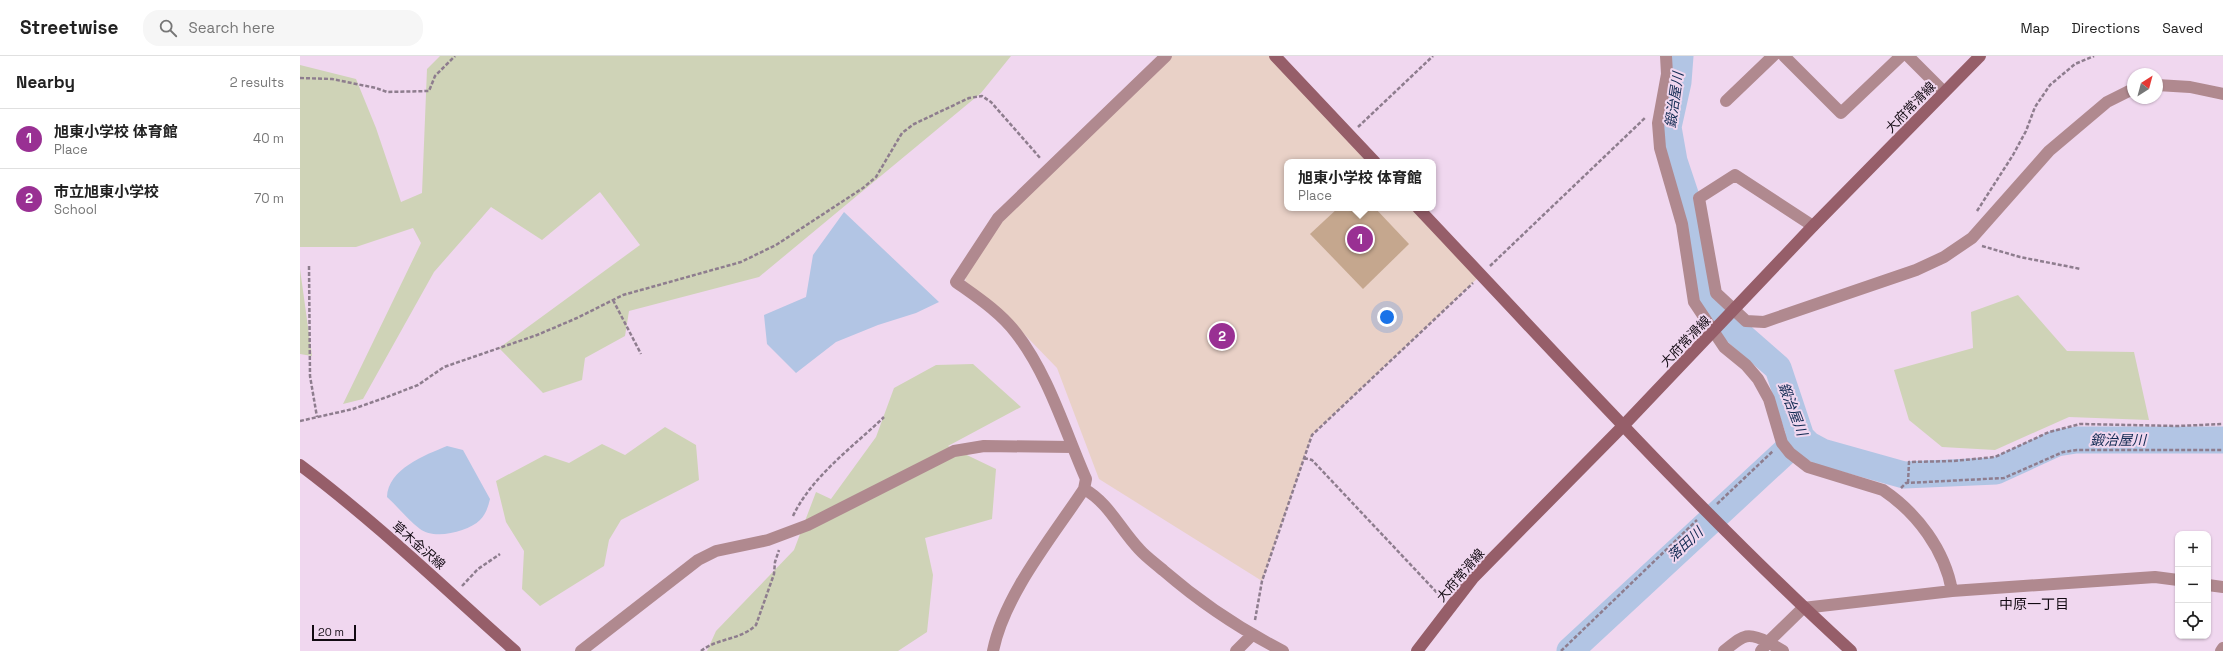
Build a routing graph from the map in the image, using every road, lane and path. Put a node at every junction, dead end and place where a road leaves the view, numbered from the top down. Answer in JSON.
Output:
{"nodes":[{"id":1,"x":455,"y":56,"type":"edge"},
{"id":2,"x":1166,"y":56,"type":"edge"},
{"id":3,"x":1274,"y":56,"type":"edge"},
{"id":4,"x":1433,"y":56,"type":"edge"},
{"id":5,"x":1666,"y":56,"type":"edge"},
{"id":6,"x":1773,"y":56,"type":"edge"},
{"id":7,"x":1784,"y":56,"type":"edge"},
{"id":8,"x":1901,"y":56,"type":"edge"},
{"id":9,"x":1908,"y":56,"type":"edge"},
{"id":10,"x":1980,"y":56,"type":"edge"},
{"id":11,"x":300,"y":78,"type":"edge"},
{"id":12,"x":2163,"y":85,"type":"edge"},
{"id":13,"x":1944,"y":92,"type":"junction"},
{"id":14,"x":2127,"y":92,"type":"edge"},
{"id":15,"x":2223,"y":94,"type":"edge"},
{"id":16,"x":1726,"y":101,"type":"dead end"},
{"id":17,"x":1660,"y":113,"type":"junction"},
{"id":18,"x":1349,"y":135,"type":"junction"},
{"id":19,"x":1371,"y":159,"type":"edge"},
{"id":20,"x":1050,"y":168,"type":"junction"},
{"id":21,"x":1421,"y":211,"type":"edge"},
{"id":22,"x":1813,"y":226,"type":"junction"},
{"id":23,"x":309,"y":266,"type":"dead end"},
{"id":24,"x":1481,"y":275,"type":"junction"},
{"id":25,"x":613,"y":300,"type":"junction"},
{"id":26,"x":1731,"y":313,"type":"junction"},
{"id":27,"x":1716,"y":328,"type":"junction"},
{"id":28,"x":641,"y":354,"type":"dead end"},
{"id":29,"x":317,"y":417,"type":"junction"},
{"id":30,"x":884,"y":417,"type":"dead end"},
{"id":31,"x":300,"y":421,"type":"edge"},
{"id":32,"x":2223,"y":424,"type":"edge"},
{"id":33,"x":1623,"y":426,"type":"junction"},
{"id":34,"x":1782,"y":443,"type":"junction"},
{"id":35,"x":1072,"y":447,"type":"junction"},
{"id":36,"x":2223,"y":450,"type":"edge"},
{"id":37,"x":1304,"y":458,"type":"junction"},
{"id":38,"x":300,"y":465,"type":"edge"},
{"id":39,"x":1908,"y":483,"type":"junction"},
{"id":40,"x":1084,"y":489,"type":"junction"},
{"id":41,"x":1892,"y":496,"type":"junction"},
{"id":42,"x":1707,"y":511,"type":"junction"},
{"id":43,"x":786,"y":533,"type":"junction"},
{"id":44,"x":500,"y":554,"type":"dead end"},
{"id":45,"x":2175,"y":580,"type":"edge"},
{"id":46,"x":2211,"y":585,"type":"edge"},
{"id":47,"x":2223,"y":587,"type":"edge"},
{"id":48,"x":1952,"y":591,"type":"junction"},
{"id":49,"x":453,"y":594,"type":"junction"},
{"id":50,"x":1452,"y":605,"type":"junction"},
{"id":51,"x":1803,"y":608,"type":"junction"},
{"id":52,"x":1252,"y":635,"type":"junction"},
{"id":53,"x":1765,"y":647,"type":"edge"},
{"id":54,"x":2223,"y":648,"type":"edge"},
{"id":55,"x":515,"y":651,"type":"edge"},
{"id":56,"x":581,"y":651,"type":"edge"},
{"id":57,"x":701,"y":651,"type":"edge"},
{"id":58,"x":993,"y":651,"type":"edge"},
{"id":59,"x":1236,"y":651,"type":"edge"},
{"id":60,"x":1283,"y":651,"type":"edge"},
{"id":61,"x":1416,"y":651,"type":"edge"},
{"id":62,"x":1561,"y":651,"type":"edge"},
{"id":63,"x":1724,"y":651,"type":"edge"},
{"id":64,"x":1783,"y":651,"type":"edge"},
{"id":65,"x":1851,"y":651,"type":"edge"},
{"id":66,"x":2221,"y":651,"type":"edge"}],
"edges":[{"from":1,"to":11,"type":"path"},
{"from":2,"to":20,"type":"street"},
{"from":3,"to":18,"type":"main road"},
{"from":4,"to":18,"type":"path"},
{"from":5,"to":17,"type":"street"},
{"from":6,"to":16,"type":"street"},
{"from":7,"to":8,"type":"street"},
{"from":9,"to":13,"type":"street"},
{"from":10,"to":13,"type":"main road","name":"大府常滑線"},
{"from":12,"to":15,"type":"street"},
{"from":13,"to":22,"type":"main road","name":"大府常滑線"},
{"from":14,"to":26,"type":"street"},
{"from":17,"to":24,"type":"path"},
{"from":17,"to":27,"type":"street"},
{"from":18,"to":19,"type":"main road"},
{"from":20,"to":25,"type":"path"},
{"from":20,"to":35,"type":"street"},
{"from":21,"to":24,"type":"main road"},
{"from":22,"to":26,"type":"main road","name":"大府常滑線"},
{"from":22,"to":26,"type":"street"},
{"from":23,"to":29,"type":"path"},
{"from":24,"to":33,"type":"main road"},
{"from":24,"to":37,"type":"path"},
{"from":25,"to":28,"type":"path"},
{"from":25,"to":29,"type":"path"},
{"from":26,"to":27,"type":"main road","name":"大府常滑線"},
{"from":27,"to":33,"type":"main road","name":"大府常滑線"},
{"from":27,"to":34,"type":"street"},
{"from":29,"to":31,"type":"path"},
{"from":30,"to":43,"type":"path"},
{"from":32,"to":39,"type":"path"},
{"from":33,"to":42,"type":"main road"},
{"from":33,"to":50,"type":"main road","name":"大府常滑線"},
{"from":34,"to":41,"type":"street"},
{"from":34,"to":42,"type":"path"},
{"from":35,"to":40,"type":"street"},
{"from":35,"to":43,"type":"street"},
{"from":36,"to":39,"type":"path"},
{"from":37,"to":50,"type":"path"},
{"from":37,"to":52,"type":"path"},
{"from":38,"to":49,"type":"main road","name":"草木金沢線"},
{"from":39,"to":41,"type":"path"},
{"from":40,"to":52,"type":"street"},
{"from":40,"to":58,"type":"street"},
{"from":41,"to":48,"type":"street"},
{"from":42,"to":51,"type":"main road"},
{"from":42,"to":62,"type":"path"},
{"from":43,"to":56,"type":"street"},
{"from":43,"to":57,"type":"path"},
{"from":44,"to":49,"type":"path"},
{"from":45,"to":48,"type":"street"},
{"from":46,"to":47,"type":"street"},
{"from":48,"to":51,"type":"street"},
{"from":49,"to":55,"type":"main road","name":"草木金沢線"},
{"from":50,"to":61,"type":"main road","name":"大府常滑線"},
{"from":51,"to":53,"type":"street"},
{"from":51,"to":65,"type":"main road"},
{"from":52,"to":59,"type":"street"},
{"from":52,"to":60,"type":"street"},
{"from":53,"to":63,"type":"street"},
{"from":53,"to":64,"type":"street"},
{"from":54,"to":66,"type":"street"}]}
